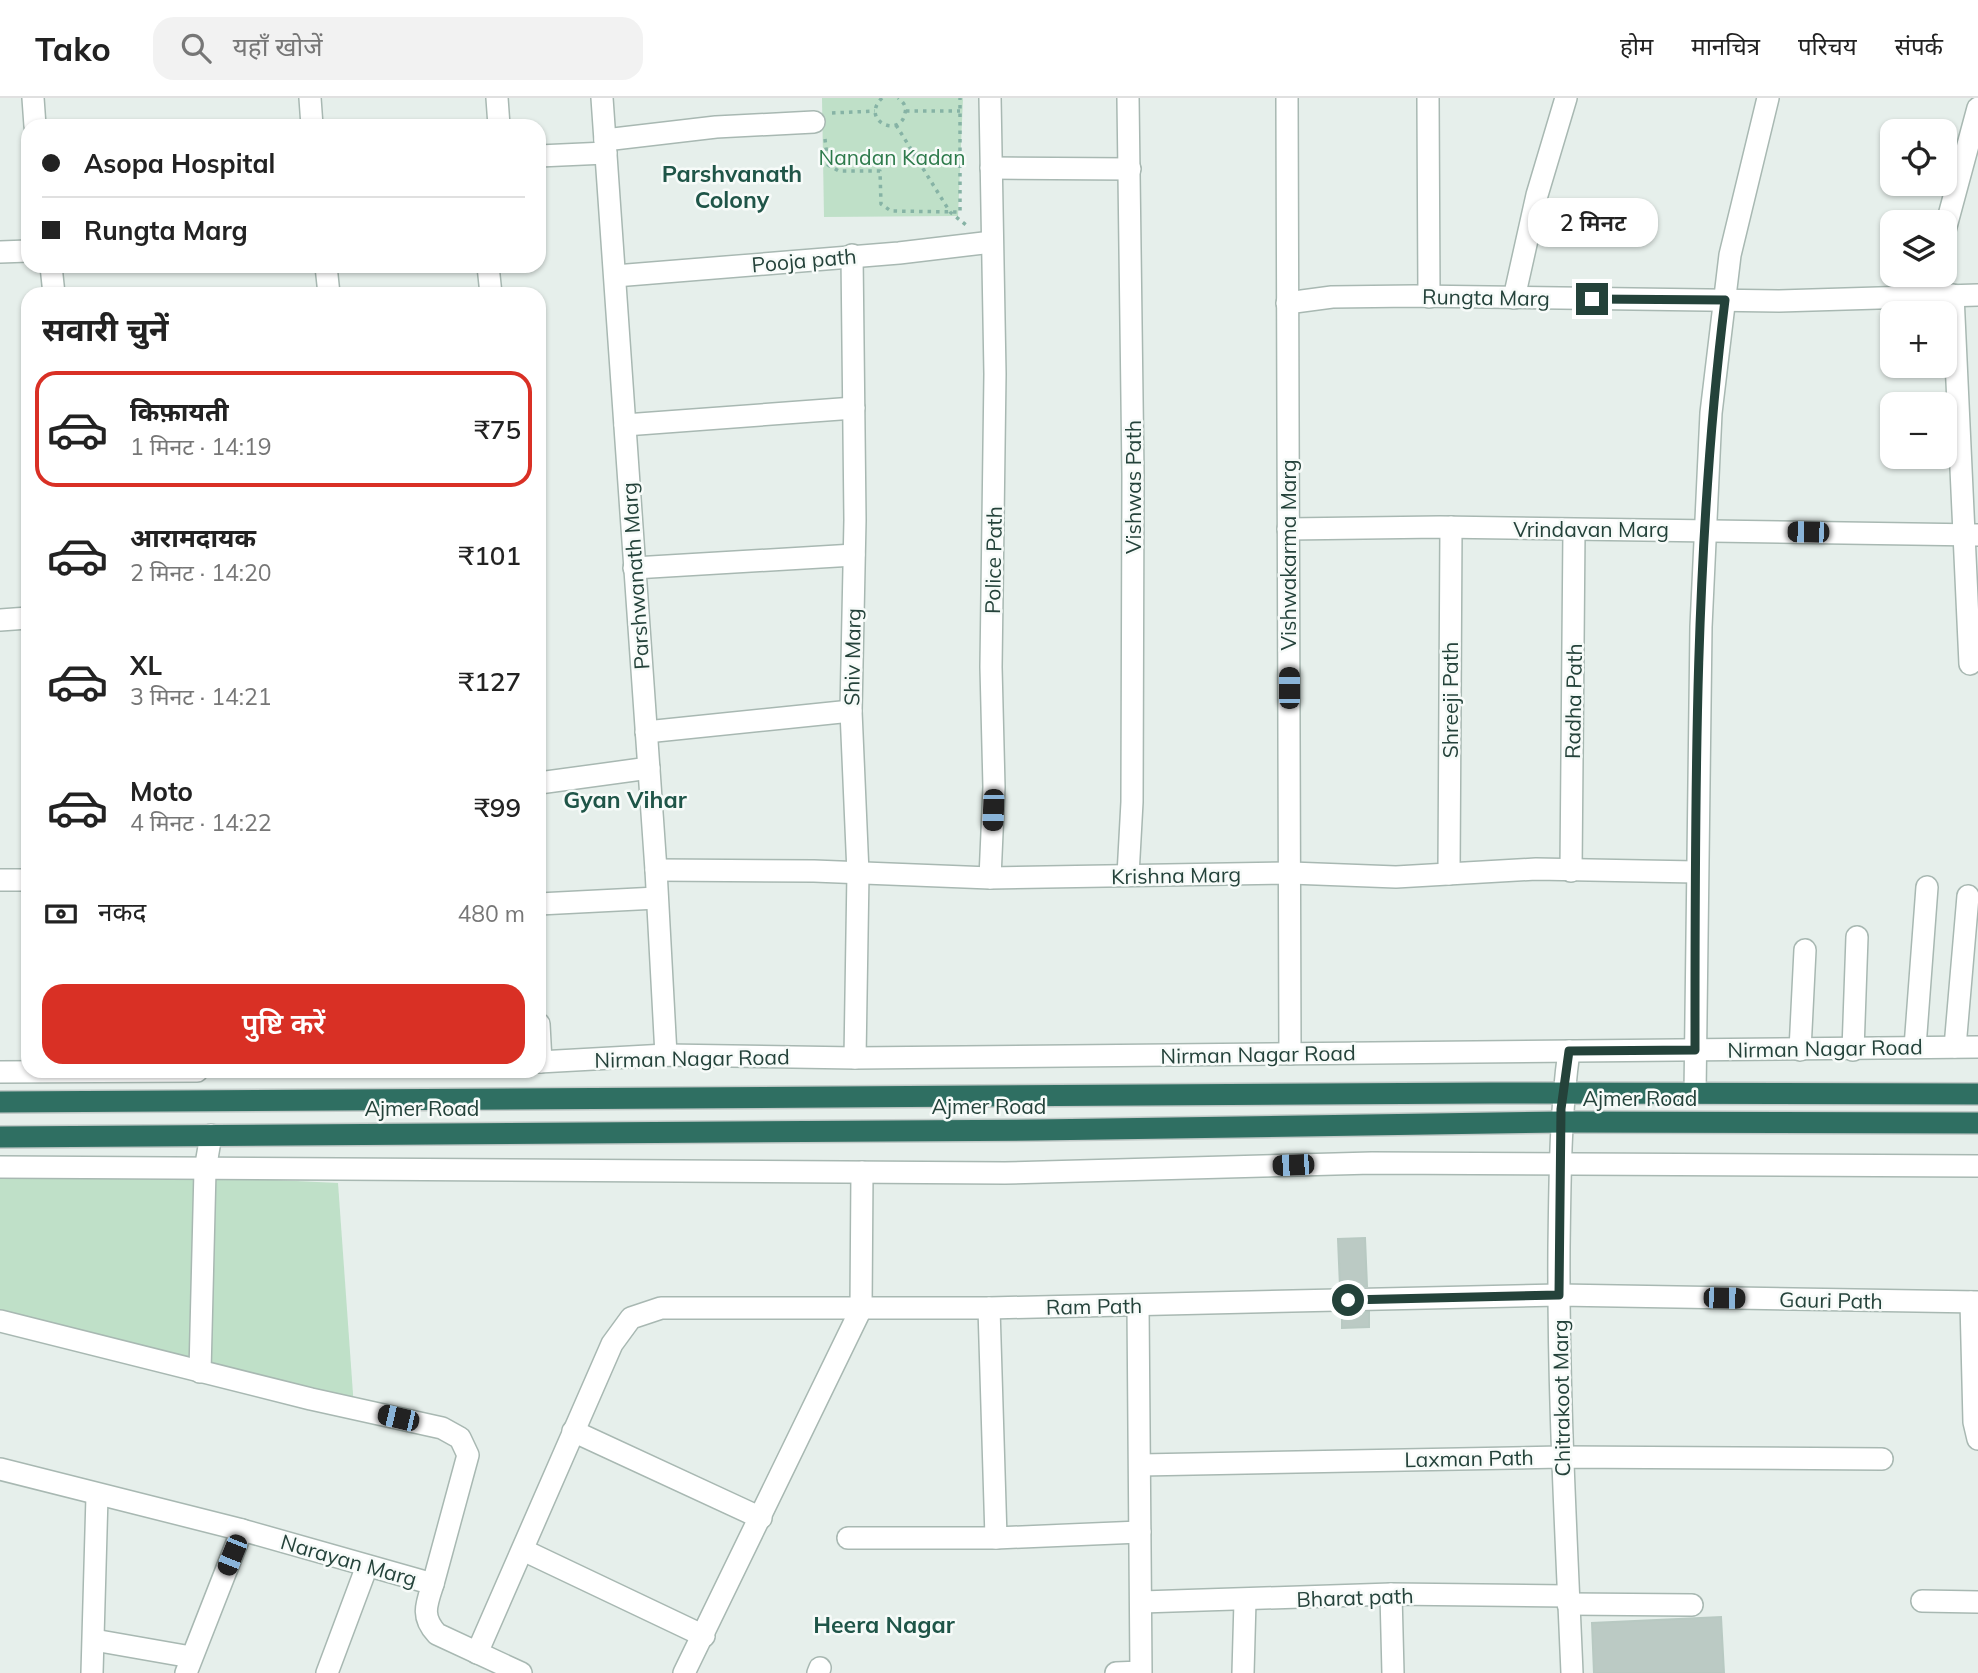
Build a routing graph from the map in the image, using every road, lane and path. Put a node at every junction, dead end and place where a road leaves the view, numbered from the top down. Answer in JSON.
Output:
{"nodes":[{"id":1,"x":33,"y":98,"type":"edge"},
{"id":2,"x":310,"y":98,"type":"edge"},
{"id":3,"x":497,"y":98,"type":"edge"},
{"id":4,"x":602,"y":98,"type":"edge"},
{"id":5,"x":882,"y":98,"type":"edge"},
{"id":6,"x":898,"y":98,"type":"edge"},
{"id":7,"x":960,"y":98,"type":"edge"},
{"id":8,"x":990,"y":98,"type":"edge"},
{"id":9,"x":1128,"y":98,"type":"edge"},
{"id":10,"x":1287,"y":98,"type":"edge"},
{"id":11,"x":1428,"y":98,"type":"edge"},
{"id":12,"x":1566,"y":98,"type":"edge"},
{"id":13,"x":1769,"y":98,"type":"edge"},
{"id":14,"x":1978,"y":108,"type":"edge"},
{"id":15,"x":875,"y":111,"type":"junction"},
{"id":16,"x":906,"y":111,"type":"junction"},
{"id":17,"x":960,"y":111,"type":"junction"},
{"id":18,"x":34,"y":119,"type":"edge"},
{"id":19,"x":312,"y":119,"type":"edge"},
{"id":20,"x":498,"y":119,"type":"edge"},
{"id":21,"x":821,"y":124,"type":"junction"},
{"id":22,"x":896,"y":125,"type":"junction"},
{"id":23,"x":605,"y":147,"type":"junction"},
{"id":24,"x":546,"y":155,"type":"edge"},
{"id":25,"x":991,"y":168,"type":"junction"},
{"id":26,"x":1130,"y":169,"type":"junction"},
{"id":27,"x":1950,"y":210,"type":"edge"},
{"id":28,"x":950,"y":212,"type":"junction"},
{"id":29,"x":992,"y":242,"type":"junction"},
{"id":30,"x":21,"y":251,"type":"edge"},
{"id":31,"x":0,"y":252,"type":"edge"},
{"id":32,"x":852,"y":255,"type":"junction"},
{"id":33,"x":615,"y":276,"type":"junction"},
{"id":34,"x":1904,"y":287,"type":"edge"},
{"id":35,"x":1936,"y":287,"type":"edge"},
{"id":36,"x":1953,"y":295,"type":"junction"},
{"id":37,"x":1978,"y":295,"type":"edge"},
{"id":38,"x":1429,"y":297,"type":"junction"},
{"id":39,"x":1514,"y":298,"type":"junction"},
{"id":40,"x":1725,"y":300,"type":"junction"},
{"id":41,"x":1287,"y":303,"type":"junction"},
{"id":42,"x":854,"y":408,"type":"junction"},
{"id":43,"x":625,"y":425,"type":"junction"},
{"id":44,"x":1451,"y":527,"type":"junction"},
{"id":45,"x":1288,"y":529,"type":"junction"},
{"id":46,"x":1574,"y":530,"type":"junction"},
{"id":47,"x":1705,"y":530,"type":"junction"},
{"id":48,"x":1970,"y":535,"type":"edge"},
{"id":49,"x":854,"y":555,"type":"junction"},
{"id":50,"x":634,"y":568,"type":"junction"},
{"id":51,"x":21,"y":618,"type":"edge"},
{"id":52,"x":0,"y":620,"type":"edge"},
{"id":53,"x":1970,"y":664,"type":"dead end"},
{"id":54,"x":851,"y":711,"type":"junction"},
{"id":55,"x":646,"y":732,"type":"junction"},
{"id":56,"x":649,"y":768,"type":"junction"},
{"id":57,"x":546,"y":782,"type":"edge"},
{"id":58,"x":656,"y":870,"type":"junction"},
{"id":59,"x":1571,"y":872,"type":"junction"},
{"id":60,"x":1696,"y":872,"type":"junction"},
{"id":61,"x":858,"y":873,"type":"junction"},
{"id":62,"x":1291,"y":873,"type":"junction"},
{"id":63,"x":1449,"y":874,"type":"junction"},
{"id":64,"x":1128,"y":875,"type":"junction"},
{"id":65,"x":990,"y":878,"type":"junction"},
{"id":66,"x":0,"y":880,"type":"edge"},
{"id":67,"x":21,"y":880,"type":"edge"},
{"id":68,"x":1927,"y":887,"type":"dead end"},
{"id":69,"x":1968,"y":895,"type":"dead end"},
{"id":70,"x":657,"y":898,"type":"junction"},
{"id":71,"x":546,"y":904,"type":"edge"},
{"id":72,"x":1857,"y":937,"type":"dead end"},
{"id":73,"x":1805,"y":950,"type":"dead end"},
{"id":74,"x":1915,"y":1047,"type":"junction"},
{"id":75,"x":1955,"y":1047,"type":"junction"},
{"id":76,"x":1978,"y":1047,"type":"edge"},
{"id":77,"x":1695,"y":1050,"type":"junction"},
{"id":78,"x":1800,"y":1050,"type":"junction"},
{"id":79,"x":1853,"y":1050,"type":"junction"},
{"id":80,"x":1569,"y":1051,"type":"junction"},
{"id":81,"x":1290,"y":1054,"type":"junction"},
{"id":82,"x":666,"y":1055,"type":"junction"},
{"id":83,"x":855,"y":1058,"type":"junction"},
{"id":84,"x":546,"y":1062,"type":"edge"},
{"id":85,"x":0,"y":1072,"type":"edge"},
{"id":86,"x":21,"y":1072,"type":"edge"},
{"id":87,"x":1563,"y":1094,"type":"junction"},
{"id":88,"x":1695,"y":1094,"type":"junction"},
{"id":89,"x":1978,"y":1094,"type":"edge"},
{"id":90,"x":0,"y":1102,"type":"edge"},
{"id":91,"x":1561,"y":1122,"type":"junction"},
{"id":92,"x":1978,"y":1123,"type":"edge"},
{"id":93,"x":211,"y":1135,"type":"junction"},
{"id":94,"x":0,"y":1137,"type":"edge"},
{"id":95,"x":1560,"y":1163,"type":"junction"},
{"id":96,"x":1978,"y":1166,"type":"edge"},
{"id":97,"x":0,"y":1167,"type":"edge"},
{"id":98,"x":205,"y":1170,"type":"junction"},
{"id":99,"x":862,"y":1172,"type":"junction"},
{"id":100,"x":1559,"y":1295,"type":"junction"},
{"id":101,"x":1975,"y":1302,"type":"edge"},
{"id":102,"x":1138,"y":1305,"type":"junction"},
{"id":103,"x":989,"y":1308,"type":"junction"},
{"id":104,"x":861,"y":1309,"type":"junction"},
{"id":105,"x":0,"y":1321,"type":"edge"},
{"id":106,"x":200,"y":1371,"type":"junction"},
{"id":107,"x":573,"y":1432,"type":"junction"},
{"id":108,"x":1978,"y":1439,"type":"edge"},
{"id":109,"x":1561,"y":1457,"type":"junction"},
{"id":110,"x":1882,"y":1459,"type":"dead end"},
{"id":111,"x":1141,"y":1465,"type":"junction"},
{"id":112,"x":0,"y":1469,"type":"edge"},
{"id":113,"x":97,"y":1496,"type":"junction"},
{"id":114,"x":761,"y":1518,"type":"junction"},
{"id":115,"x":242,"y":1530,"type":"junction"},
{"id":116,"x":1140,"y":1532,"type":"junction"},
{"id":117,"x":848,"y":1538,"type":"dead end"},
{"id":118,"x":996,"y":1538,"type":"junction"},
{"id":119,"x":523,"y":1550,"type":"junction"},
{"id":120,"x":367,"y":1566,"type":"junction"},
{"id":121,"x":433,"y":1584,"type":"junction"},
{"id":122,"x":1391,"y":1594,"type":"junction"},
{"id":123,"x":1568,"y":1600,"type":"junction"},
{"id":124,"x":1245,"y":1601,"type":"junction"},
{"id":125,"x":1922,"y":1601,"type":"dead end"},
{"id":126,"x":1142,"y":1602,"type":"junction"},
{"id":127,"x":1978,"y":1602,"type":"edge"},
{"id":128,"x":1692,"y":1605,"type":"dead end"},
{"id":129,"x":704,"y":1636,"type":"junction"},
{"id":130,"x":94,"y":1640,"type":"junction"},
{"id":131,"x":477,"y":1653,"type":"junction"},
{"id":132,"x":188,"y":1665,"type":"edge"},
{"id":133,"x":92,"y":1673,"type":"edge"},
{"id":134,"x":327,"y":1673,"type":"edge"},
{"id":135,"x":521,"y":1673,"type":"edge"},
{"id":136,"x":684,"y":1673,"type":"edge"},
{"id":137,"x":1116,"y":1673,"type":"edge"},
{"id":138,"x":1243,"y":1673,"type":"edge"},
{"id":139,"x":1393,"y":1673,"type":"edge"},
{"id":140,"x":1572,"y":1673,"type":"edge"}],
"edges":[{"from":1,"to":18,"type":"street"},
{"from":2,"to":19,"type":"street"},
{"from":3,"to":20,"type":"street"},
{"from":4,"to":23,"type":"street","name":"Parshwanath Marg"},
{"from":5,"to":15,"type":"path"},
{"from":6,"to":16,"type":"path"},
{"from":7,"to":17,"type":"path"},
{"from":8,"to":25,"type":"street","name":"Police Path"},
{"from":9,"to":26,"type":"street","name":"Vishwas Path"},
{"from":10,"to":41,"type":"street","name":"Vishwakarma Marg"},
{"from":11,"to":38,"type":"street"},
{"from":12,"to":39,"type":"street"},
{"from":13,"to":40,"type":"street"},
{"from":14,"to":27,"type":"street"},
{"from":15,"to":21,"type":"path"},
{"from":15,"to":22,"type":"path"},
{"from":16,"to":17,"type":"path"},
{"from":16,"to":22,"type":"path"},
{"from":17,"to":28,"type":"path"},
{"from":21,"to":23,"type":"street"},
{"from":21,"to":28,"type":"path"},
{"from":22,"to":28,"type":"path"},
{"from":23,"to":24,"type":"street"},
{"from":23,"to":33,"type":"street","name":"Parshwanath Marg"},
{"from":25,"to":26,"type":"street"},
{"from":25,"to":29,"type":"street","name":"Police Path"},
{"from":26,"to":64,"type":"street","name":"Vishwas Path"},
{"from":29,"to":32,"type":"street","name":"Pooja path"},
{"from":29,"to":65,"type":"street","name":"Police Path"},
{"from":30,"to":31,"type":"street"},
{"from":32,"to":33,"type":"street","name":"Pooja path"},
{"from":32,"to":42,"type":"street","name":"Shiv Marg"},
{"from":33,"to":43,"type":"street","name":"Parshwanath Marg"},
{"from":34,"to":40,"type":"street","name":"Rungta Marg"},
{"from":35,"to":36,"type":"street","name":"Rungta Marg"},
{"from":36,"to":37,"type":"street","name":"Rungta Marg"},
{"from":36,"to":48,"type":"street"},
{"from":38,"to":39,"type":"street","name":"Rungta Marg"},
{"from":38,"to":41,"type":"street","name":"Rungta Marg"},
{"from":39,"to":40,"type":"street","name":"Rungta Marg"},
{"from":40,"to":47,"type":"street"},
{"from":41,"to":45,"type":"street","name":"Vishwakarma Marg"},
{"from":42,"to":43,"type":"street"},
{"from":42,"to":49,"type":"street","name":"Shiv Marg"},
{"from":43,"to":50,"type":"street","name":"Parshwanath Marg"},
{"from":44,"to":45,"type":"street","name":"Vrindavan Marg"},
{"from":44,"to":46,"type":"street","name":"Vrindavan Marg"},
{"from":44,"to":63,"type":"street","name":"Shreeji Path"},
{"from":45,"to":62,"type":"street","name":"Vishwakarma Marg"},
{"from":46,"to":47,"type":"street","name":"Vrindavan Marg"},
{"from":46,"to":59,"type":"street","name":"Radha Path"},
{"from":47,"to":48,"type":"street","name":"Vrindavan Marg"},
{"from":47,"to":60,"type":"street"},
{"from":48,"to":53,"type":"street"},
{"from":49,"to":50,"type":"street"},
{"from":49,"to":54,"type":"street","name":"Shiv Marg"},
{"from":50,"to":55,"type":"street","name":"Parshwanath Marg"},
{"from":51,"to":52,"type":"street"},
{"from":54,"to":55,"type":"street"},
{"from":54,"to":61,"type":"street","name":"Shiv Marg"},
{"from":55,"to":56,"type":"street","name":"Parshwanath Marg"},
{"from":56,"to":57,"type":"street"},
{"from":56,"to":58,"type":"street","name":"Parshwanath Marg"},
{"from":58,"to":61,"type":"street","name":"Krishna Marg"},
{"from":58,"to":70,"type":"street","name":"Parshwanath Marg"},
{"from":59,"to":60,"type":"street","name":"Krishna Marg"},
{"from":59,"to":63,"type":"street","name":"Krishna Marg"},
{"from":60,"to":77,"type":"street"},
{"from":61,"to":65,"type":"street","name":"Krishna Marg"},
{"from":61,"to":83,"type":"street","name":"Shiv Marg"},
{"from":62,"to":63,"type":"street","name":"Krishna Marg"},
{"from":62,"to":64,"type":"street","name":"Krishna Marg"},
{"from":62,"to":81,"type":"street","name":"Vishwakarma Marg"},
{"from":64,"to":65,"type":"street","name":"Krishna Marg"},
{"from":66,"to":67,"type":"street"},
{"from":68,"to":74,"type":"street"},
{"from":69,"to":75,"type":"street"},
{"from":70,"to":71,"type":"street"},
{"from":70,"to":82,"type":"street","name":"Parshwanath Marg"},
{"from":72,"to":79,"type":"street"},
{"from":73,"to":78,"type":"street"},
{"from":74,"to":75,"type":"street","name":"Nirman Nagar Road"},
{"from":74,"to":79,"type":"street","name":"Nirman Nagar Road"},
{"from":75,"to":76,"type":"street","name":"Nirman Nagar Road"},
{"from":77,"to":78,"type":"street","name":"Nirman Nagar Road"},
{"from":77,"to":80,"type":"street","name":"Nirman Nagar Road"},
{"from":77,"to":88,"type":"street"},
{"from":78,"to":79,"type":"street","name":"Nirman Nagar Road"},
{"from":80,"to":81,"type":"street","name":"Nirman Nagar Road"},
{"from":80,"to":87,"type":"street","name":"Chitrakoot Marg"},
{"from":81,"to":83,"type":"street","name":"Nirman Nagar Road"},
{"from":82,"to":83,"type":"street","name":"Nirman Nagar Road"},
{"from":82,"to":84,"type":"street","name":"Nirman Nagar Road"},
{"from":85,"to":86,"type":"street"},
{"from":87,"to":88,"type":"highway","name":"Ajmer Road"},
{"from":87,"to":90,"type":"highway","name":"Ajmer Road"},
{"from":87,"to":91,"type":"street","name":"Chitrakoot Marg"},
{"from":88,"to":89,"type":"highway","name":"Ajmer Road"},
{"from":91,"to":92,"type":"highway","name":"Ajmer Road"},
{"from":91,"to":93,"type":"highway","name":"Ajmer Road"},
{"from":91,"to":95,"type":"street","name":"Chitrakoot Marg"},
{"from":93,"to":94,"type":"highway","name":"Ajmer Road"},
{"from":93,"to":98,"type":"street"},
{"from":95,"to":96,"type":"street"},
{"from":95,"to":99,"type":"street"},
{"from":95,"to":100,"type":"street","name":"Chitrakoot Marg"},
{"from":97,"to":98,"type":"street"},
{"from":98,"to":99,"type":"street"},
{"from":98,"to":106,"type":"street"},
{"from":99,"to":104,"type":"street"},
{"from":100,"to":101,"type":"street","name":"Gauri Path"},
{"from":100,"to":102,"type":"street","name":"Ram Path"},
{"from":100,"to":109,"type":"street","name":"Chitrakoot Marg"},
{"from":101,"to":108,"type":"street"},
{"from":102,"to":103,"type":"street","name":"Ram Path"},
{"from":102,"to":111,"type":"street"},
{"from":103,"to":104,"type":"street","name":"Ram Path"},
{"from":103,"to":118,"type":"street"},
{"from":104,"to":107,"type":"street","name":"Ram Path"},
{"from":104,"to":114,"type":"street"},
{"from":105,"to":106,"type":"street"},
{"from":106,"to":121,"type":"street"},
{"from":107,"to":114,"type":"street"},
{"from":107,"to":119,"type":"street"},
{"from":109,"to":110,"type":"street","name":"Laxman Path"},
{"from":109,"to":111,"type":"street","name":"Laxman Path"},
{"from":109,"to":123,"type":"street","name":"Chitrakoot Marg"},
{"from":111,"to":116,"type":"street"},
{"from":112,"to":113,"type":"street","name":"Narayan Marg"},
{"from":113,"to":115,"type":"street","name":"Narayan Marg"},
{"from":113,"to":130,"type":"street"},
{"from":114,"to":129,"type":"street"},
{"from":115,"to":120,"type":"street","name":"Narayan Marg"},
{"from":115,"to":132,"type":"street"},
{"from":116,"to":118,"type":"street"},
{"from":116,"to":126,"type":"street"},
{"from":117,"to":118,"type":"street"},
{"from":119,"to":129,"type":"street"},
{"from":119,"to":131,"type":"street"},
{"from":120,"to":121,"type":"street","name":"Narayan Marg"},
{"from":120,"to":134,"type":"street"},
{"from":121,"to":131,"type":"street","name":"Narayan Marg"},
{"from":122,"to":123,"type":"street","name":"Bharat path"},
{"from":122,"to":124,"type":"street","name":"Bharat path"},
{"from":122,"to":139,"type":"street"},
{"from":123,"to":128,"type":"street","name":"Bharat path"},
{"from":123,"to":140,"type":"street","name":"Chitrakoot Marg"},
{"from":124,"to":126,"type":"street","name":"Bharat path"},
{"from":124,"to":138,"type":"street"},
{"from":125,"to":127,"type":"street"},
{"from":126,"to":137,"type":"street"},
{"from":129,"to":136,"type":"street"},
{"from":130,"to":132,"type":"street"},
{"from":130,"to":133,"type":"street"},
{"from":131,"to":135,"type":"street","name":"Narayan Marg"}]}
